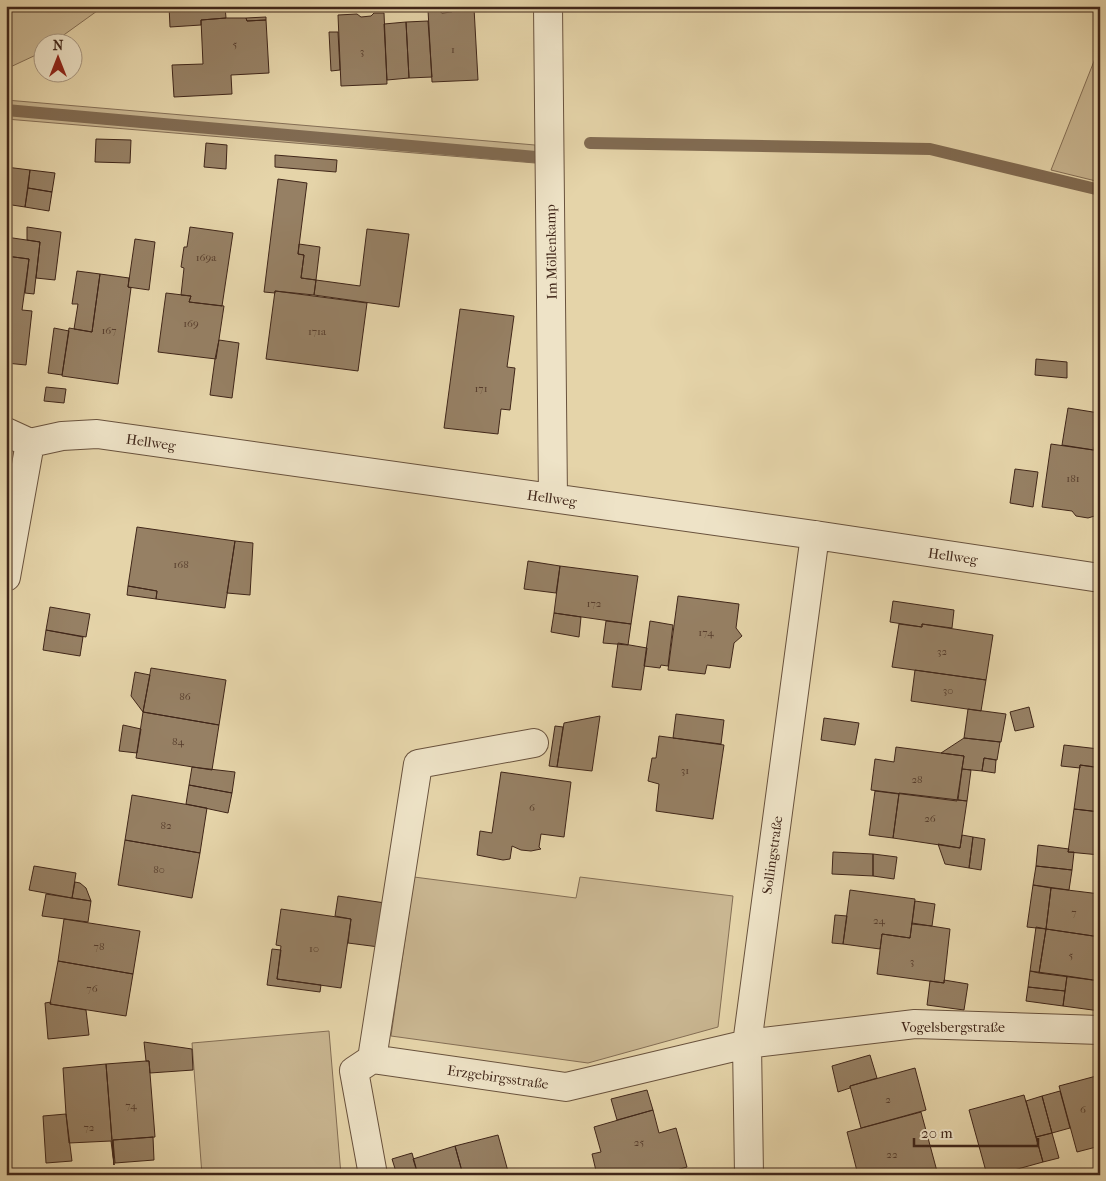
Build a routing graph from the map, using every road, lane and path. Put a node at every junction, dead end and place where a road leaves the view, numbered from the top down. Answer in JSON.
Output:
{"nodes":[{"id":1,"x":548,"y":6,"type":"edge"},
{"id":2,"x":18,"y":438,"type":"edge"},
{"id":3,"x":553,"y":498,"type":"junction"},
{"id":4,"x":815,"y":536,"type":"junction"},
{"id":5,"x":6,"y":577,"type":"edge"},
{"id":6,"x":1100,"y":578,"type":"edge"},
{"id":7,"x":534,"y":743,"type":"dead end"},
{"id":8,"x":1100,"y":1030,"type":"edge"},
{"id":9,"x":747,"y":1044,"type":"junction"},
{"id":10,"x":372,"y":1059,"type":"junction"},
{"id":11,"x":373,"y":1175,"type":"edge"},
{"id":12,"x":749,"y":1175,"type":"edge"}],
"edges":[{"from":1,"to":3,"type":"street","name":"Im Möllenkamp"},
{"from":2,"to":3,"type":"street","name":"Hellweg"},
{"from":2,"to":5,"type":"street"},
{"from":3,"to":4,"type":"street","name":"Hellweg"},
{"from":4,"to":6,"type":"street","name":"Hellweg"},
{"from":4,"to":9,"type":"street","name":"Sollingstraße"},
{"from":7,"to":10,"type":"street"},
{"from":8,"to":9,"type":"street","name":"Vogelsbergstraße"},
{"from":9,"to":10,"type":"street","name":"Erzgebirgsstraße"},
{"from":9,"to":12,"type":"street","name":"Sollingstraße"},
{"from":10,"to":11,"type":"street"}]}
